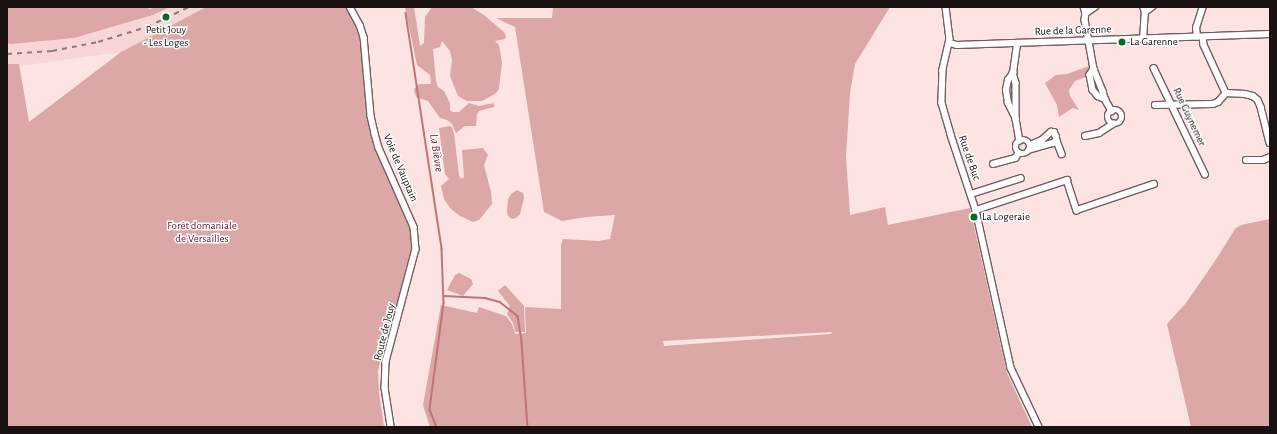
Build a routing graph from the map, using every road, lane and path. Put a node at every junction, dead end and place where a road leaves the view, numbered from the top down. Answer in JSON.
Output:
{"nodes":[{"id":1,"x":350,"y":7,"type":"edge"},
{"id":2,"x":946,"y":7,"type":"edge"},
{"id":3,"x":1084,"y":7,"type":"edge"},
{"id":4,"x":1095,"y":7,"type":"edge"},
{"id":5,"x":1152,"y":7,"type":"edge"},
{"id":6,"x":1203,"y":7,"type":"edge"},
{"id":7,"x":1144,"y":9,"type":"edge"},
{"id":8,"x":1086,"y":13,"type":"junction"},
{"id":9,"x":1270,"y":35,"type":"edge"},
{"id":10,"x":1200,"y":37,"type":"junction"},
{"id":11,"x":1143,"y":39,"type":"junction"},
{"id":12,"x":1089,"y":40,"type":"junction"},
{"id":13,"x":950,"y":43,"type":"junction"},
{"id":14,"x":1017,"y":43,"type":"junction"},
{"id":15,"x":1154,"y":68,"type":"dead end"},
{"id":16,"x":1094,"y":69,"type":"junction"},
{"id":17,"x":1013,"y":73,"type":"junction"},
{"id":18,"x":1226,"y":94,"type":"junction"},
{"id":19,"x":1105,"y":99,"type":"junction"},
{"id":20,"x":1154,"y":105,"type":"dead end"},
{"id":21,"x":1172,"y":105,"type":"junction"},
{"id":22,"x":1112,"y":111,"type":"junction"},
{"id":23,"x":1016,"y":119,"type":"junction"},
{"id":24,"x":1112,"y":124,"type":"junction"},
{"id":25,"x":1085,"y":136,"type":"dead end"},
{"id":26,"x":1020,"y":141,"type":"junction"},
{"id":27,"x":1057,"y":141,"type":"junction"},
{"id":28,"x":1270,"y":143,"type":"edge"},
{"id":29,"x":1030,"y":147,"type":"junction"},
{"id":30,"x":1019,"y":153,"type":"junction"},
{"id":31,"x":1062,"y":154,"type":"dead end"},
{"id":32,"x":1270,"y":157,"type":"edge"},
{"id":33,"x":1246,"y":160,"type":"dead end"},
{"id":34,"x":993,"y":164,"type":"dead end"},
{"id":35,"x":1205,"y":174,"type":"dead end"},
{"id":36,"x":1021,"y":178,"type":"dead end"},
{"id":37,"x":1154,"y":184,"type":"dead end"},
{"id":38,"x":971,"y":194,"type":"junction"},
{"id":39,"x":976,"y":210,"type":"junction"},
{"id":40,"x":406,"y":289,"type":"joint"},
{"id":41,"x":391,"y":427,"type":"edge"},
{"id":42,"x":1039,"y":427,"type":"edge"}],
"edges":[{"from":1,"to":40,"type":"street","name":"Voie de Vauptain"},
{"from":2,"to":13,"type":"street","name":"Rue de Buc"},
{"from":3,"to":8,"type":"street"},
{"from":4,"to":8,"type":"street"},
{"from":5,"to":7,"type":"street"},
{"from":6,"to":10,"type":"street"},
{"from":7,"to":11,"type":"street"},
{"from":8,"to":12,"type":"street"},
{"from":9,"to":10,"type":"street","name":"Rue de la Garenne"},
{"from":10,"to":11,"type":"street","name":"Rue de la Garenne"},
{"from":10,"to":18,"type":"street"},
{"from":11,"to":12,"type":"street","name":"Rue de la Garenne"},
{"from":12,"to":14,"type":"street","name":"Rue de la Garenne"},
{"from":12,"to":16,"type":"street"},
{"from":13,"to":14,"type":"street","name":"Rue de la Garenne"},
{"from":13,"to":38,"type":"street","name":"Rue de Buc"},
{"from":14,"to":17,"type":"street"},
{"from":15,"to":21,"type":"street","name":"Rue Guynemer"},
{"from":16,"to":19,"type":"street"},
{"from":16,"to":19,"type":"street"},
{"from":17,"to":23,"type":"street"},
{"from":17,"to":23,"type":"street"},
{"from":18,"to":21,"type":"street"},
{"from":18,"to":28,"type":"street"},
{"from":19,"to":22,"type":"street"},
{"from":20,"to":21,"type":"street"},
{"from":21,"to":35,"type":"street","name":"Rue Guynemer"},
{"from":22,"to":24,"type":"street"},
{"from":22,"to":24,"type":"street"},
{"from":23,"to":26,"type":"street"},
{"from":24,"to":25,"type":"street"},
{"from":26,"to":29,"type":"street"},
{"from":26,"to":30,"type":"street"},
{"from":27,"to":29,"type":"street"},
{"from":27,"to":29,"type":"street"},
{"from":27,"to":31,"type":"street"},
{"from":29,"to":30,"type":"street"},
{"from":30,"to":34,"type":"street"},
{"from":32,"to":33,"type":"street"},
{"from":36,"to":38,"type":"street"},
{"from":37,"to":39,"type":"street"},
{"from":38,"to":39,"type":"street","name":"Rue de Buc"},
{"from":39,"to":42,"type":"street","name":"Rue de Buc"},
{"from":40,"to":41,"type":"street","name":"Route de Jouy"}]}
